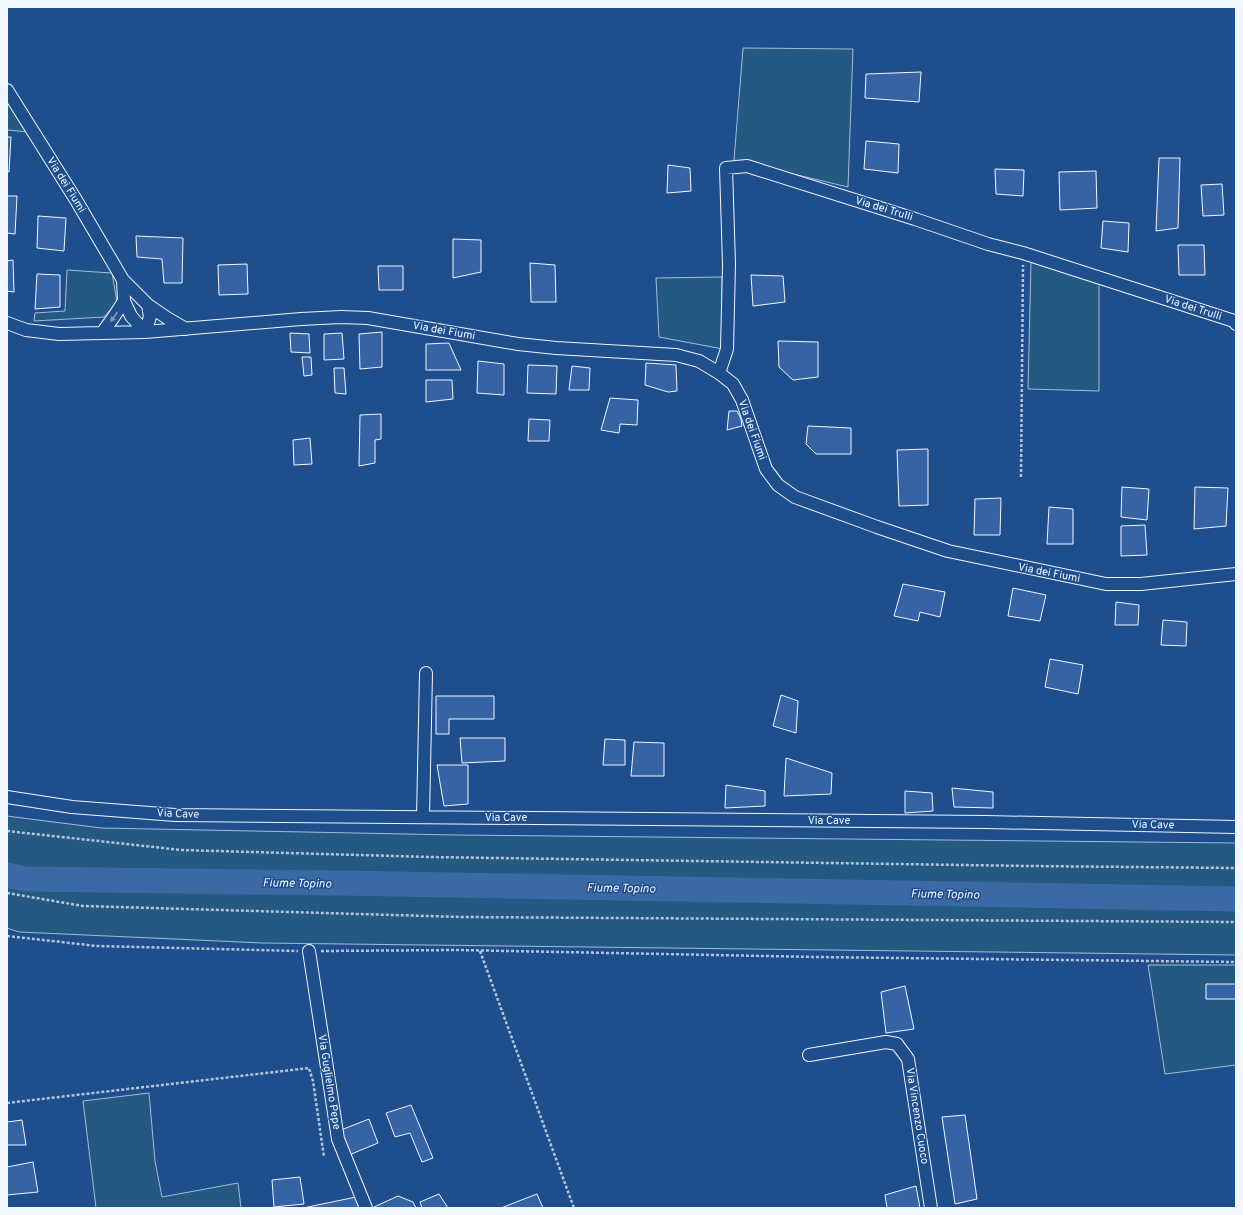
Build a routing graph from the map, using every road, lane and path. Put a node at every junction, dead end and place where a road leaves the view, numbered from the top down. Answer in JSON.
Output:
{"nodes":[{"id":1,"x":7,"y":90,"type":"edge"},
{"id":2,"x":1023,"y":253,"type":"junction"},
{"id":3,"x":123,"y":280,"type":"junction"},
{"id":4,"x":124,"y":300,"type":"junction"},
{"id":5,"x":148,"y":305,"type":"junction"},
{"id":6,"x":7,"y":323,"type":"edge"},
{"id":7,"x":1236,"y":324,"type":"edge"},
{"id":8,"x":186,"y":329,"type":"junction"},
{"id":9,"x":145,"y":332,"type":"junction"},
{"id":10,"x":102,"y":333,"type":"junction"},
{"id":11,"x":719,"y":373,"type":"junction"},
{"id":12,"x":1021,"y":477,"type":"dead end"},
{"id":13,"x":1236,"y":574,"type":"edge"},
{"id":14,"x":426,"y":673,"type":"dead end"},
{"id":15,"x":7,"y":797,"type":"edge"},
{"id":16,"x":423,"y":817,"type":"junction"},
{"id":17,"x":1236,"y":827,"type":"edge"},
{"id":18,"x":7,"y":831,"type":"edge"},
{"id":19,"x":1236,"y":868,"type":"edge"},
{"id":20,"x":7,"y":892,"type":"edge"},
{"id":21,"x":1236,"y":922,"type":"edge"},
{"id":22,"x":7,"y":936,"type":"edge"},
{"id":23,"x":309,"y":951,"type":"junction"},
{"id":24,"x":480,"y":951,"type":"junction"},
{"id":25,"x":1236,"y":962,"type":"edge"},
{"id":26,"x":809,"y":1055,"type":"dead end"},
{"id":27,"x":7,"y":1103,"type":"edge"},
{"id":28,"x":324,"y":1157,"type":"dead end"},
{"id":29,"x":366,"y":1208,"type":"edge"},
{"id":30,"x":574,"y":1208,"type":"edge"},
{"id":31,"x":931,"y":1208,"type":"edge"}],
"edges":[{"from":1,"to":3,"type":"street","name":"Via dei Fiumi"},
{"from":2,"to":7,"type":"street","name":"Via dei Trulli"},
{"from":2,"to":11,"type":"street","name":"Via dei Trulli"},
{"from":2,"to":12,"type":"path"},
{"from":3,"to":4,"type":"street","name":"Via dei Fiumi"},
{"from":3,"to":5,"type":"street","name":"Via dei Fiumi"},
{"from":4,"to":9,"type":"street","name":"Via dei Fiumi"},
{"from":4,"to":10,"type":"street","one_way":true},
{"from":5,"to":8,"type":"street","name":"Via dei Fiumi"},
{"from":5,"to":9,"type":"street"},
{"from":6,"to":10,"type":"street","name":"Via dei Fiumi"},
{"from":8,"to":9,"type":"street","name":"Via dei Fiumi"},
{"from":8,"to":11,"type":"street","name":"Via dei Fiumi"},
{"from":9,"to":10,"type":"street","name":"Via dei Fiumi"},
{"from":11,"to":13,"type":"street","name":"Via dei Fiumi"},
{"from":14,"to":16,"type":"street"},
{"from":15,"to":16,"type":"street","name":"Via Cave"},
{"from":16,"to":17,"type":"street","name":"Via Cave"},
{"from":18,"to":19,"type":"path"},
{"from":20,"to":21,"type":"path"},
{"from":22,"to":23,"type":"path"},
{"from":23,"to":24,"type":"path"},
{"from":23,"to":29,"type":"street","name":"Via Guglielmo Pepe"},
{"from":24,"to":25,"type":"path"},
{"from":24,"to":30,"type":"path"},
{"from":26,"to":31,"type":"street","name":"Via Vincenzo Cuoco"},
{"from":27,"to":28,"type":"path"}]}
